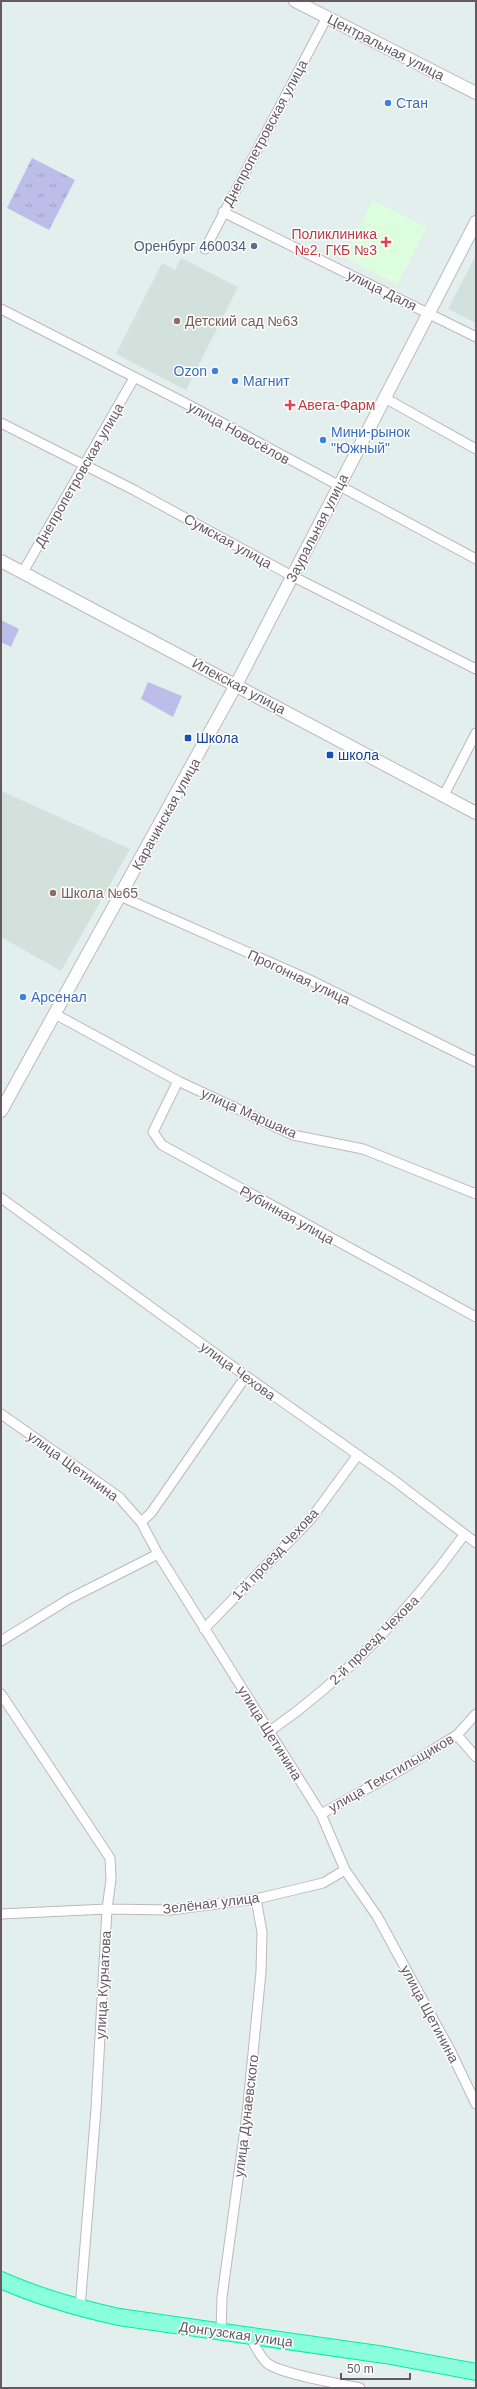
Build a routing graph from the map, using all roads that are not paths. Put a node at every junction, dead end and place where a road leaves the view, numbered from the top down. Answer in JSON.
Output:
{"nodes":[{"id":1,"x":295,"y":1,"type":"edge"},
{"id":2,"x":327,"y":17,"type":"junction"},
{"id":3,"x":476,"y":93,"type":"edge"},
{"id":4,"x":223,"y":212,"type":"junction"},
{"id":5,"x":476,"y":222,"type":"edge"},
{"id":6,"x":205,"y":249,"type":"dead end"},
{"id":7,"x":1,"y":309,"type":"edge"},
{"id":8,"x":429,"y":314,"type":"junction"},
{"id":9,"x":476,"y":337,"type":"edge"},
{"id":10,"x":134,"y":378,"type":"junction"},
{"id":11,"x":384,"y":398,"type":"junction"},
{"id":12,"x":1,"y":423,"type":"edge"},
{"id":13,"x":476,"y":449,"type":"edge"},
{"id":14,"x":83,"y":465,"type":"junction"},
{"id":15,"x":338,"y":487,"type":"junction"},
{"id":16,"x":476,"y":559,"type":"edge"},
{"id":17,"x":1,"y":561,"type":"edge"},
{"id":18,"x":23,"y":572,"type":"junction"},
{"id":19,"x":292,"y":576,"type":"junction"},
{"id":20,"x":476,"y":669,"type":"edge"},
{"id":21,"x":236,"y":685,"type":"junction"},
{"id":22,"x":476,"y":733,"type":"edge"},
{"id":23,"x":444,"y":795,"type":"junction"},
{"id":24,"x":476,"y":813,"type":"edge"},
{"id":25,"x":120,"y":896,"type":"junction"},
{"id":26,"x":55,"y":1014,"type":"junction"},
{"id":27,"x":476,"y":1062,"type":"edge"},
{"id":28,"x":178,"y":1081,"type":"junction"},
{"id":29,"x":1,"y":1111,"type":"edge"},
{"id":30,"x":476,"y":1194,"type":"edge"},
{"id":31,"x":1,"y":1198,"type":"edge"},
{"id":32,"x":476,"y":1317,"type":"edge"},
{"id":33,"x":246,"y":1376,"type":"junction"},
{"id":34,"x":1,"y":1414,"type":"edge"},
{"id":35,"x":356,"y":1456,"type":"junction"},
{"id":36,"x":141,"y":1522,"type":"junction"},
{"id":37,"x":464,"y":1535,"type":"junction"},
{"id":38,"x":476,"y":1543,"type":"edge"},
{"id":39,"x":158,"y":1554,"type":"junction"},
{"id":40,"x":204,"y":1630,"type":"junction"},
{"id":41,"x":5,"y":1634,"type":"edge"},
{"id":42,"x":1,"y":1641,"type":"edge"},
{"id":43,"x":1,"y":1694,"type":"edge"},
{"id":44,"x":476,"y":1714,"type":"edge"},
{"id":45,"x":270,"y":1731,"type":"junction"},
{"id":46,"x":457,"y":1735,"type":"junction"},
{"id":47,"x":476,"y":1757,"type":"edge"},
{"id":48,"x":321,"y":1814,"type":"junction"},
{"id":49,"x":344,"y":1870,"type":"junction"},
{"id":50,"x":256,"y":1899,"type":"junction"},
{"id":51,"x":107,"y":1908,"type":"junction"},
{"id":52,"x":1,"y":1914,"type":"edge"},
{"id":53,"x":476,"y":2104,"type":"edge"},
{"id":54,"x":1,"y":2280,"type":"edge"},
{"id":55,"x":80,"y":2308,"type":"junction"},
{"id":56,"x":221,"y":2332,"type":"junction"},
{"id":57,"x":250,"y":2337,"type":"junction"},
{"id":58,"x":476,"y":2372,"type":"edge"},
{"id":59,"x":360,"y":2388,"type":"edge"}],
"edges":[{"from":1,"to":2,"type":"street","name":"Центральная улица"},
{"from":2,"to":3,"type":"street","name":"Центральная улица"},
{"from":2,"to":4,"type":"street","name":"Днепропетровская улица"},
{"from":4,"to":6,"type":"street","name":"Днепропетровская улица"},
{"from":4,"to":8,"type":"street","name":"улица Даля"},
{"from":5,"to":8,"type":"street","name":"Зауральная улица"},
{"from":7,"to":10,"type":"street","name":"улица Новосёлов"},
{"from":8,"to":9,"type":"street","name":"улица Даля"},
{"from":8,"to":11,"type":"street","name":"Зауральная улица"},
{"from":10,"to":14,"type":"street","name":"Днепропетровская улица"},
{"from":10,"to":15,"type":"street","name":"улица Новосёлов"},
{"from":11,"to":13,"type":"street"},
{"from":11,"to":15,"type":"street","name":"Зауральная улица"},
{"from":12,"to":14,"type":"street","name":"Сумская улица"},
{"from":14,"to":18,"type":"street","name":"Днепропетровская улица"},
{"from":14,"to":19,"type":"street","name":"Сумская улица"},
{"from":15,"to":16,"type":"street","name":"улица Новосёлов"},
{"from":15,"to":19,"type":"street","name":"Зауральная улица"},
{"from":17,"to":18,"type":"street","name":"Илекская улица"},
{"from":18,"to":21,"type":"street","name":"Илекская улица"},
{"from":19,"to":20,"type":"street","name":"Сумская улица"},
{"from":19,"to":21,"type":"street","name":"Зауральная улица"},
{"from":21,"to":23,"type":"street","name":"Илекская улица"},
{"from":21,"to":25,"type":"street","name":"Карачинская улица"},
{"from":22,"to":23,"type":"street"},
{"from":23,"to":24,"type":"street","name":"Илекская улица"},
{"from":25,"to":26,"type":"street","name":"Карачинская улица"},
{"from":25,"to":27,"type":"street","name":"Прогонная улица"},
{"from":26,"to":28,"type":"street","name":"улица Маршака"},
{"from":26,"to":29,"type":"street","name":"Карачинская улица"},
{"from":28,"to":30,"type":"street","name":"улица Маршака"},
{"from":28,"to":32,"type":"street","name":"Рубинная улица"},
{"from":31,"to":33,"type":"street","name":"улица Чехова"},
{"from":33,"to":35,"type":"street","name":"улица Чехова"},
{"from":33,"to":36,"type":"street"},
{"from":34,"to":36,"type":"street","name":"улица Щетинина"},
{"from":35,"to":37,"type":"street","name":"улица Чехова"},
{"from":35,"to":40,"type":"street","name":"1-й проезд Чехова"},
{"from":36,"to":39,"type":"street","name":"улица Щетинина"},
{"from":37,"to":38,"type":"street","name":"улица Чехова"},
{"from":37,"to":45,"type":"street","name":"2-й проезд Чехова"},
{"from":39,"to":40,"type":"street","name":"улица Щетинина"},
{"from":39,"to":41,"type":"street"},
{"from":40,"to":45,"type":"street","name":"улица Щетинина"},
{"from":41,"to":42,"type":"street"},
{"from":43,"to":51,"type":"street","name":"улица Курчатова"},
{"from":44,"to":46,"type":"street","name":"улица Текстильщиков"},
{"from":45,"to":48,"type":"street","name":"улица Щетинина"},
{"from":46,"to":47,"type":"street"},
{"from":46,"to":48,"type":"street","name":"улица Текстильщиков"},
{"from":48,"to":49,"type":"street","name":"улица Щетинина"},
{"from":49,"to":50,"type":"street","name":"Зелёная улица"},
{"from":49,"to":53,"type":"street","name":"улица Щетинина"},
{"from":50,"to":51,"type":"street","name":"Зелёная улица"},
{"from":50,"to":56,"type":"street","name":"улица Дунаевского"},
{"from":51,"to":52,"type":"street","name":"Зелёная улица"},
{"from":51,"to":55,"type":"street","name":"улица Курчатова"},
{"from":54,"to":55,"type":"highway","name":"Донгузская улица"},
{"from":55,"to":56,"type":"highway","name":"Донгузская улица"},
{"from":56,"to":57,"type":"highway","name":"Донгузская улица"},
{"from":57,"to":58,"type":"highway","name":"Донгузская улица"},
{"from":57,"to":59,"type":"street"}]}
